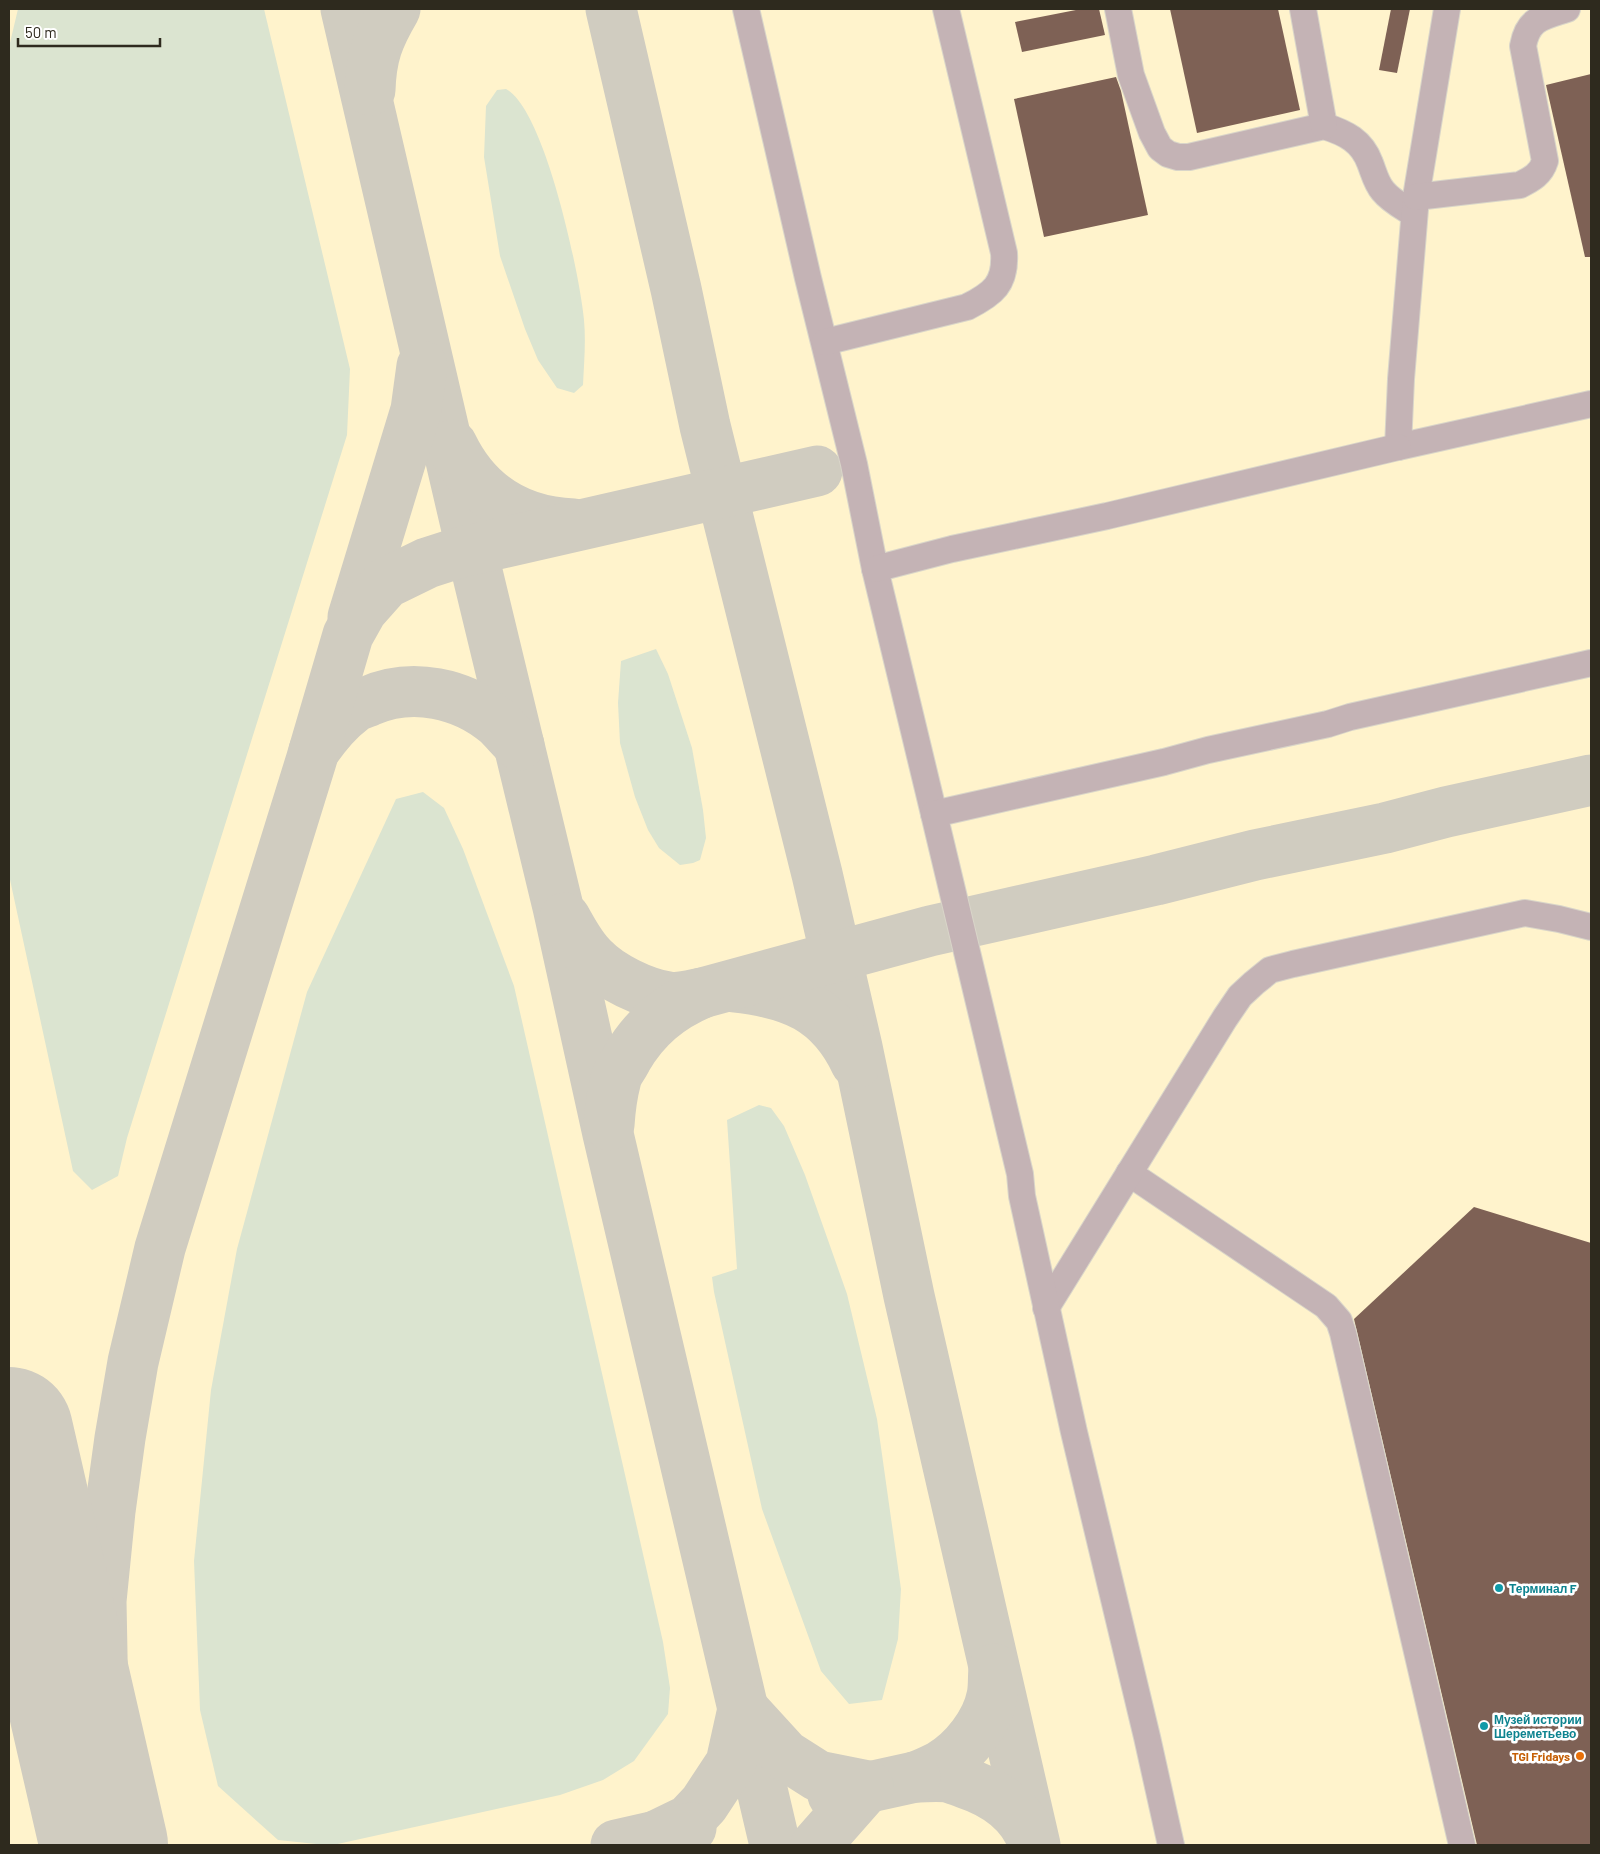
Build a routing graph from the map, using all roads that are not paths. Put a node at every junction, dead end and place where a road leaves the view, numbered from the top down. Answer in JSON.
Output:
{"nodes":[{"id":1,"x":746,"y":9,"type":"edge"},
{"id":2,"x":946,"y":9,"type":"edge"},
{"id":3,"x":1118,"y":9,"type":"edge"},
{"id":4,"x":1303,"y":9,"type":"edge"},
{"id":5,"x":1447,"y":9,"type":"edge"},
{"id":6,"x":1567,"y":9,"type":"edge"},
{"id":7,"x":1324,"y":126,"type":"junction"},
{"id":8,"x":1415,"y":205,"type":"junction"},
{"id":9,"x":825,"y":342,"type":"junction"},
{"id":10,"x":1591,"y":404,"type":"edge"},
{"id":11,"x":1398,"y":447,"type":"junction"},
{"id":12,"x":875,"y":569,"type":"junction"},
{"id":13,"x":1591,"y":663,"type":"edge"},
{"id":14,"x":934,"y":814,"type":"junction"},
{"id":15,"x":1591,"y":927,"type":"edge"},
{"id":16,"x":1129,"y":1173,"type":"junction"},
{"id":17,"x":1046,"y":1308,"type":"junction"},
{"id":18,"x":1171,"y":1845,"type":"edge"},
{"id":19,"x":1462,"y":1845,"type":"edge"}],
"edges":[{"from":1,"to":9,"type":"lane"},
{"from":2,"to":9,"type":"lane"},
{"from":3,"to":7,"type":"lane"},
{"from":4,"to":7,"type":"lane"},
{"from":5,"to":8,"type":"lane"},
{"from":6,"to":8,"type":"lane"},
{"from":7,"to":8,"type":"lane"},
{"from":8,"to":11,"type":"lane"},
{"from":9,"to":12,"type":"lane"},
{"from":10,"to":11,"type":"lane"},
{"from":11,"to":12,"type":"lane"},
{"from":12,"to":14,"type":"lane"},
{"from":13,"to":14,"type":"lane"},
{"from":14,"to":17,"type":"lane"},
{"from":15,"to":16,"type":"lane"},
{"from":16,"to":17,"type":"lane"},
{"from":16,"to":19,"type":"lane"},
{"from":17,"to":18,"type":"lane"}]}
